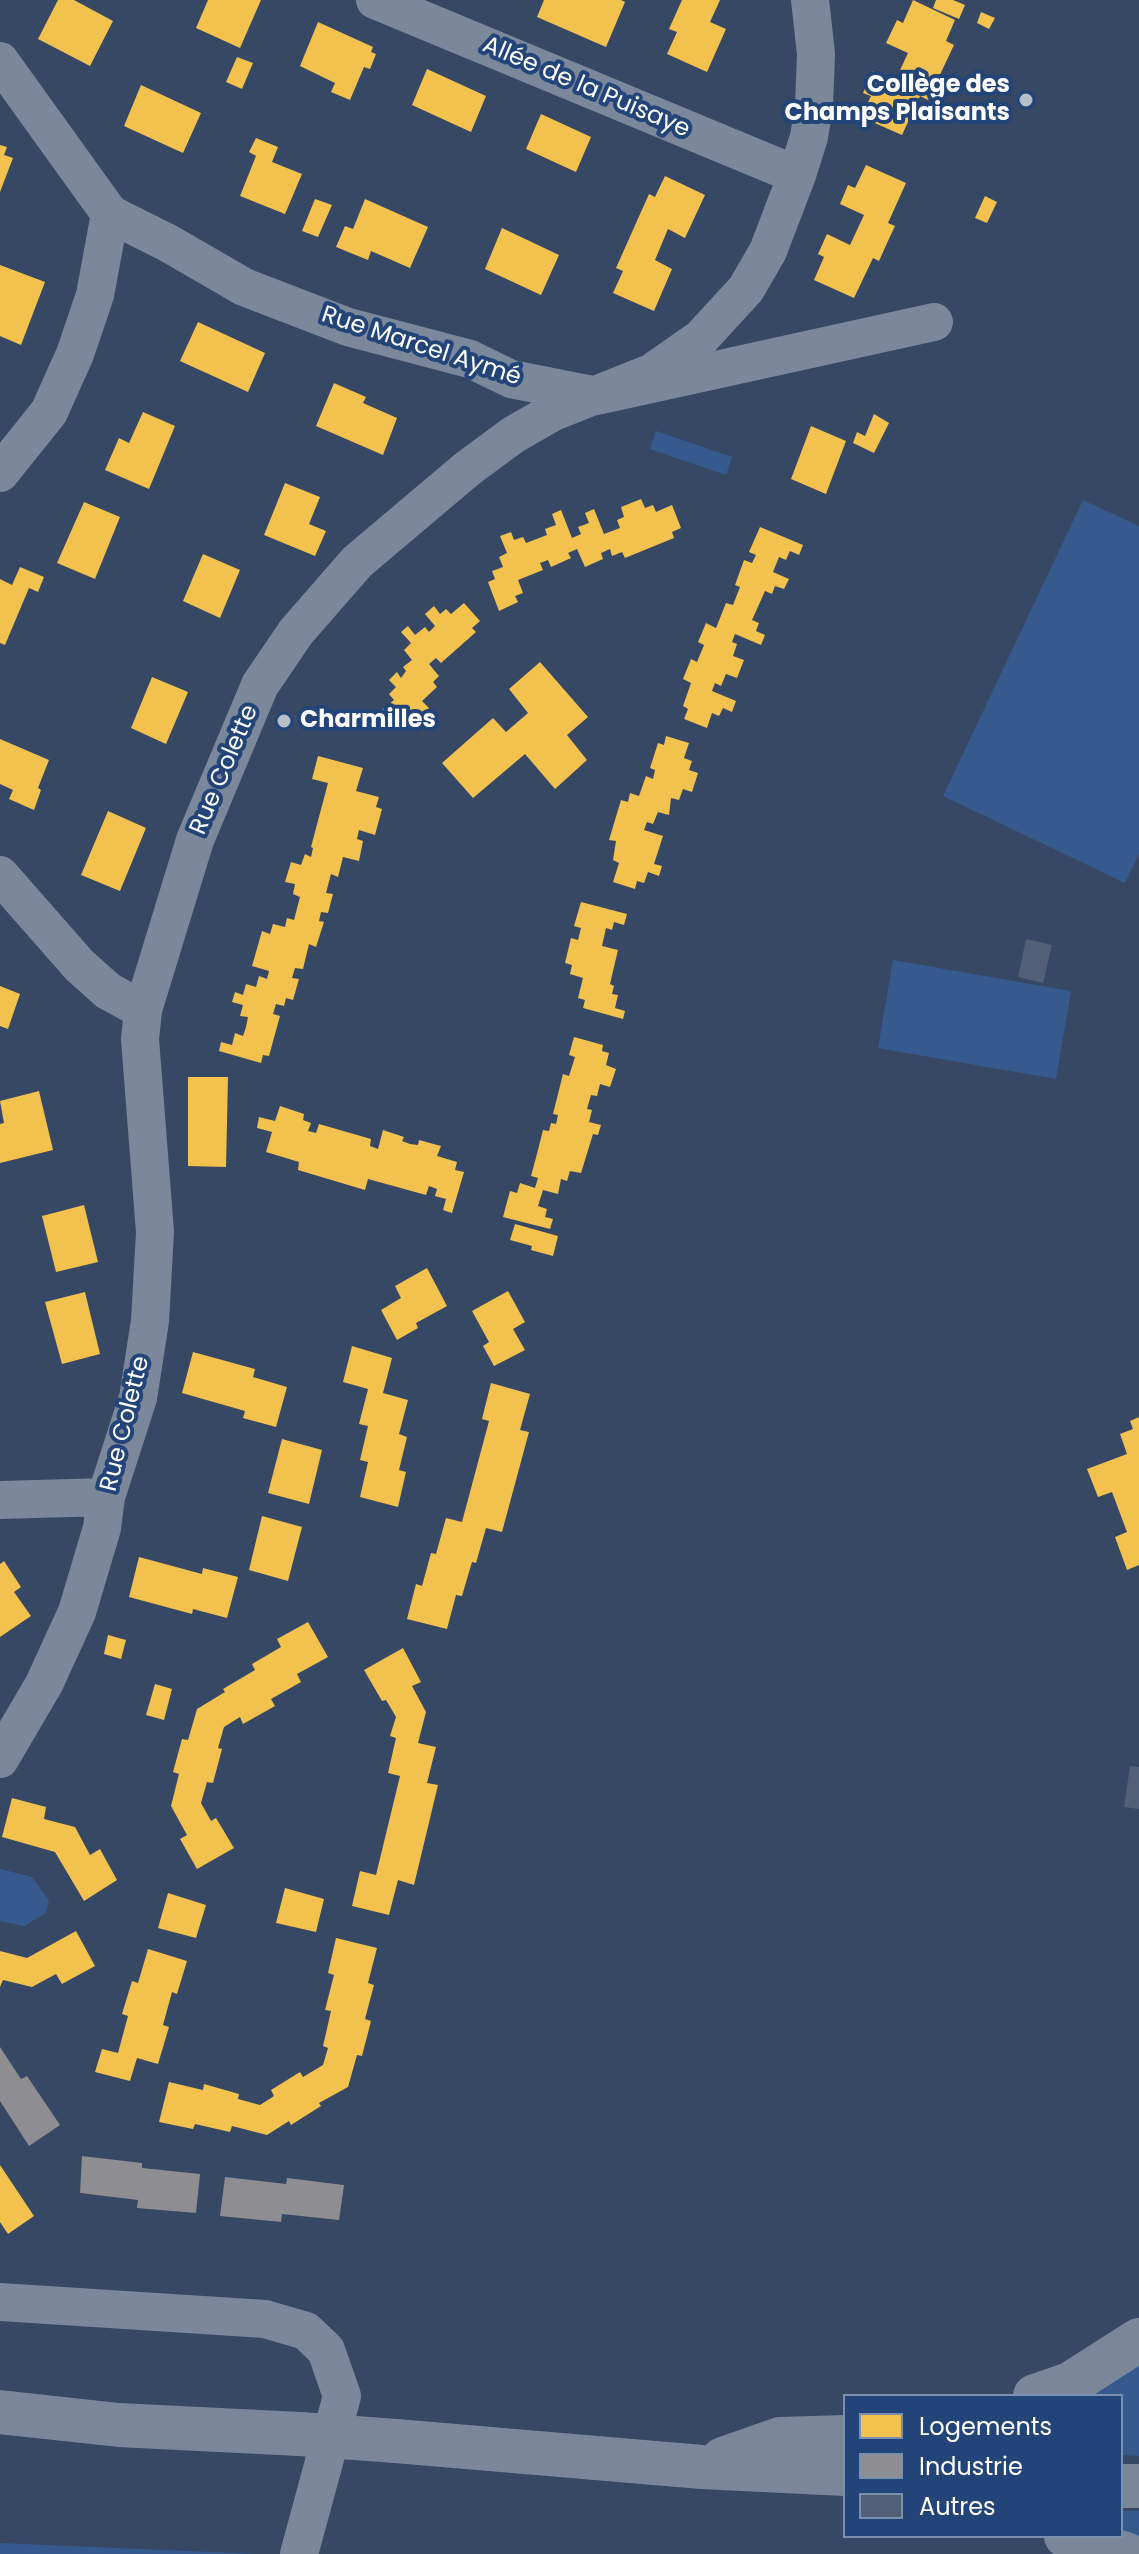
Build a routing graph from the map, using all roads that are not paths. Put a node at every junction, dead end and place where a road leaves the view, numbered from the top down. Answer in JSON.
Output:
{"nodes":[{"id":1,"x":375,"y":0,"type":"edge"},
{"id":2,"x":810,"y":0,"type":"edge"},
{"id":3,"x":0,"y":61,"type":"edge"},
{"id":4,"x":797,"y":175,"type":"junction"},
{"id":5,"x":110,"y":214,"type":"junction"},
{"id":6,"x":934,"y":322,"type":"dead end"},
{"id":7,"x":597,"y":396,"type":"junction"},
{"id":8,"x":0,"y":473,"type":"edge"},
{"id":9,"x":0,"y":875,"type":"edge"},
{"id":10,"x":143,"y":1010,"type":"junction"},
{"id":11,"x":106,"y":1497,"type":"junction"},
{"id":12,"x":0,"y":1500,"type":"edge"},
{"id":13,"x":0,"y":1759,"type":"edge"},
{"id":14,"x":0,"y":2302,"type":"edge"},
{"id":15,"x":1139,"y":2340,"type":"edge"},
{"id":16,"x":1041,"y":2394,"type":"edge"},
{"id":17,"x":0,"y":2412,"type":"edge"},
{"id":18,"x":843,"y":2437,"type":"edge"},
{"id":19,"x":702,"y":2467,"type":"junction"},
{"id":20,"x":758,"y":2470,"type":"junction"},
{"id":21,"x":843,"y":2474,"type":"edge"},
{"id":22,"x":843,"y":2498,"type":"edge"},
{"id":23,"x":1073,"y":2538,"type":"edge"},
{"id":24,"x":299,"y":2554,"type":"edge"},
{"id":25,"x":1126,"y":2554,"type":"edge"}],
"edges":[{"from":1,"to":4,"type":"street","name":"Allée de la Puisaye"},
{"from":2,"to":4,"type":"street","name":"Rue Colette"},
{"from":3,"to":5,"type":"street","name":"Rue Marcel Aymé"},
{"from":4,"to":7,"type":"street","name":"Rue Colette"},
{"from":5,"to":7,"type":"street","name":"Rue Marcel Aymé"},
{"from":5,"to":8,"type":"street"},
{"from":6,"to":7,"type":"street","name":"Rue Marcel Aymé"},
{"from":7,"to":10,"type":"street","name":"Rue Colette"},
{"from":9,"to":10,"type":"street"},
{"from":10,"to":11,"type":"street","name":"Rue Colette"},
{"from":11,"to":12,"type":"street"},
{"from":11,"to":13,"type":"street","name":"Rue Colette"},
{"from":14,"to":24,"type":"street"},
{"from":15,"to":16,"type":"main road"},
{"from":17,"to":19,"type":"main road","bridge":true},
{"from":18,"to":19,"type":"main road"},
{"from":19,"to":20,"type":"main road"},
{"from":20,"to":21,"type":"main road"},
{"from":20,"to":22,"type":"main road"},
{"from":23,"to":25,"type":"main road"}]}
